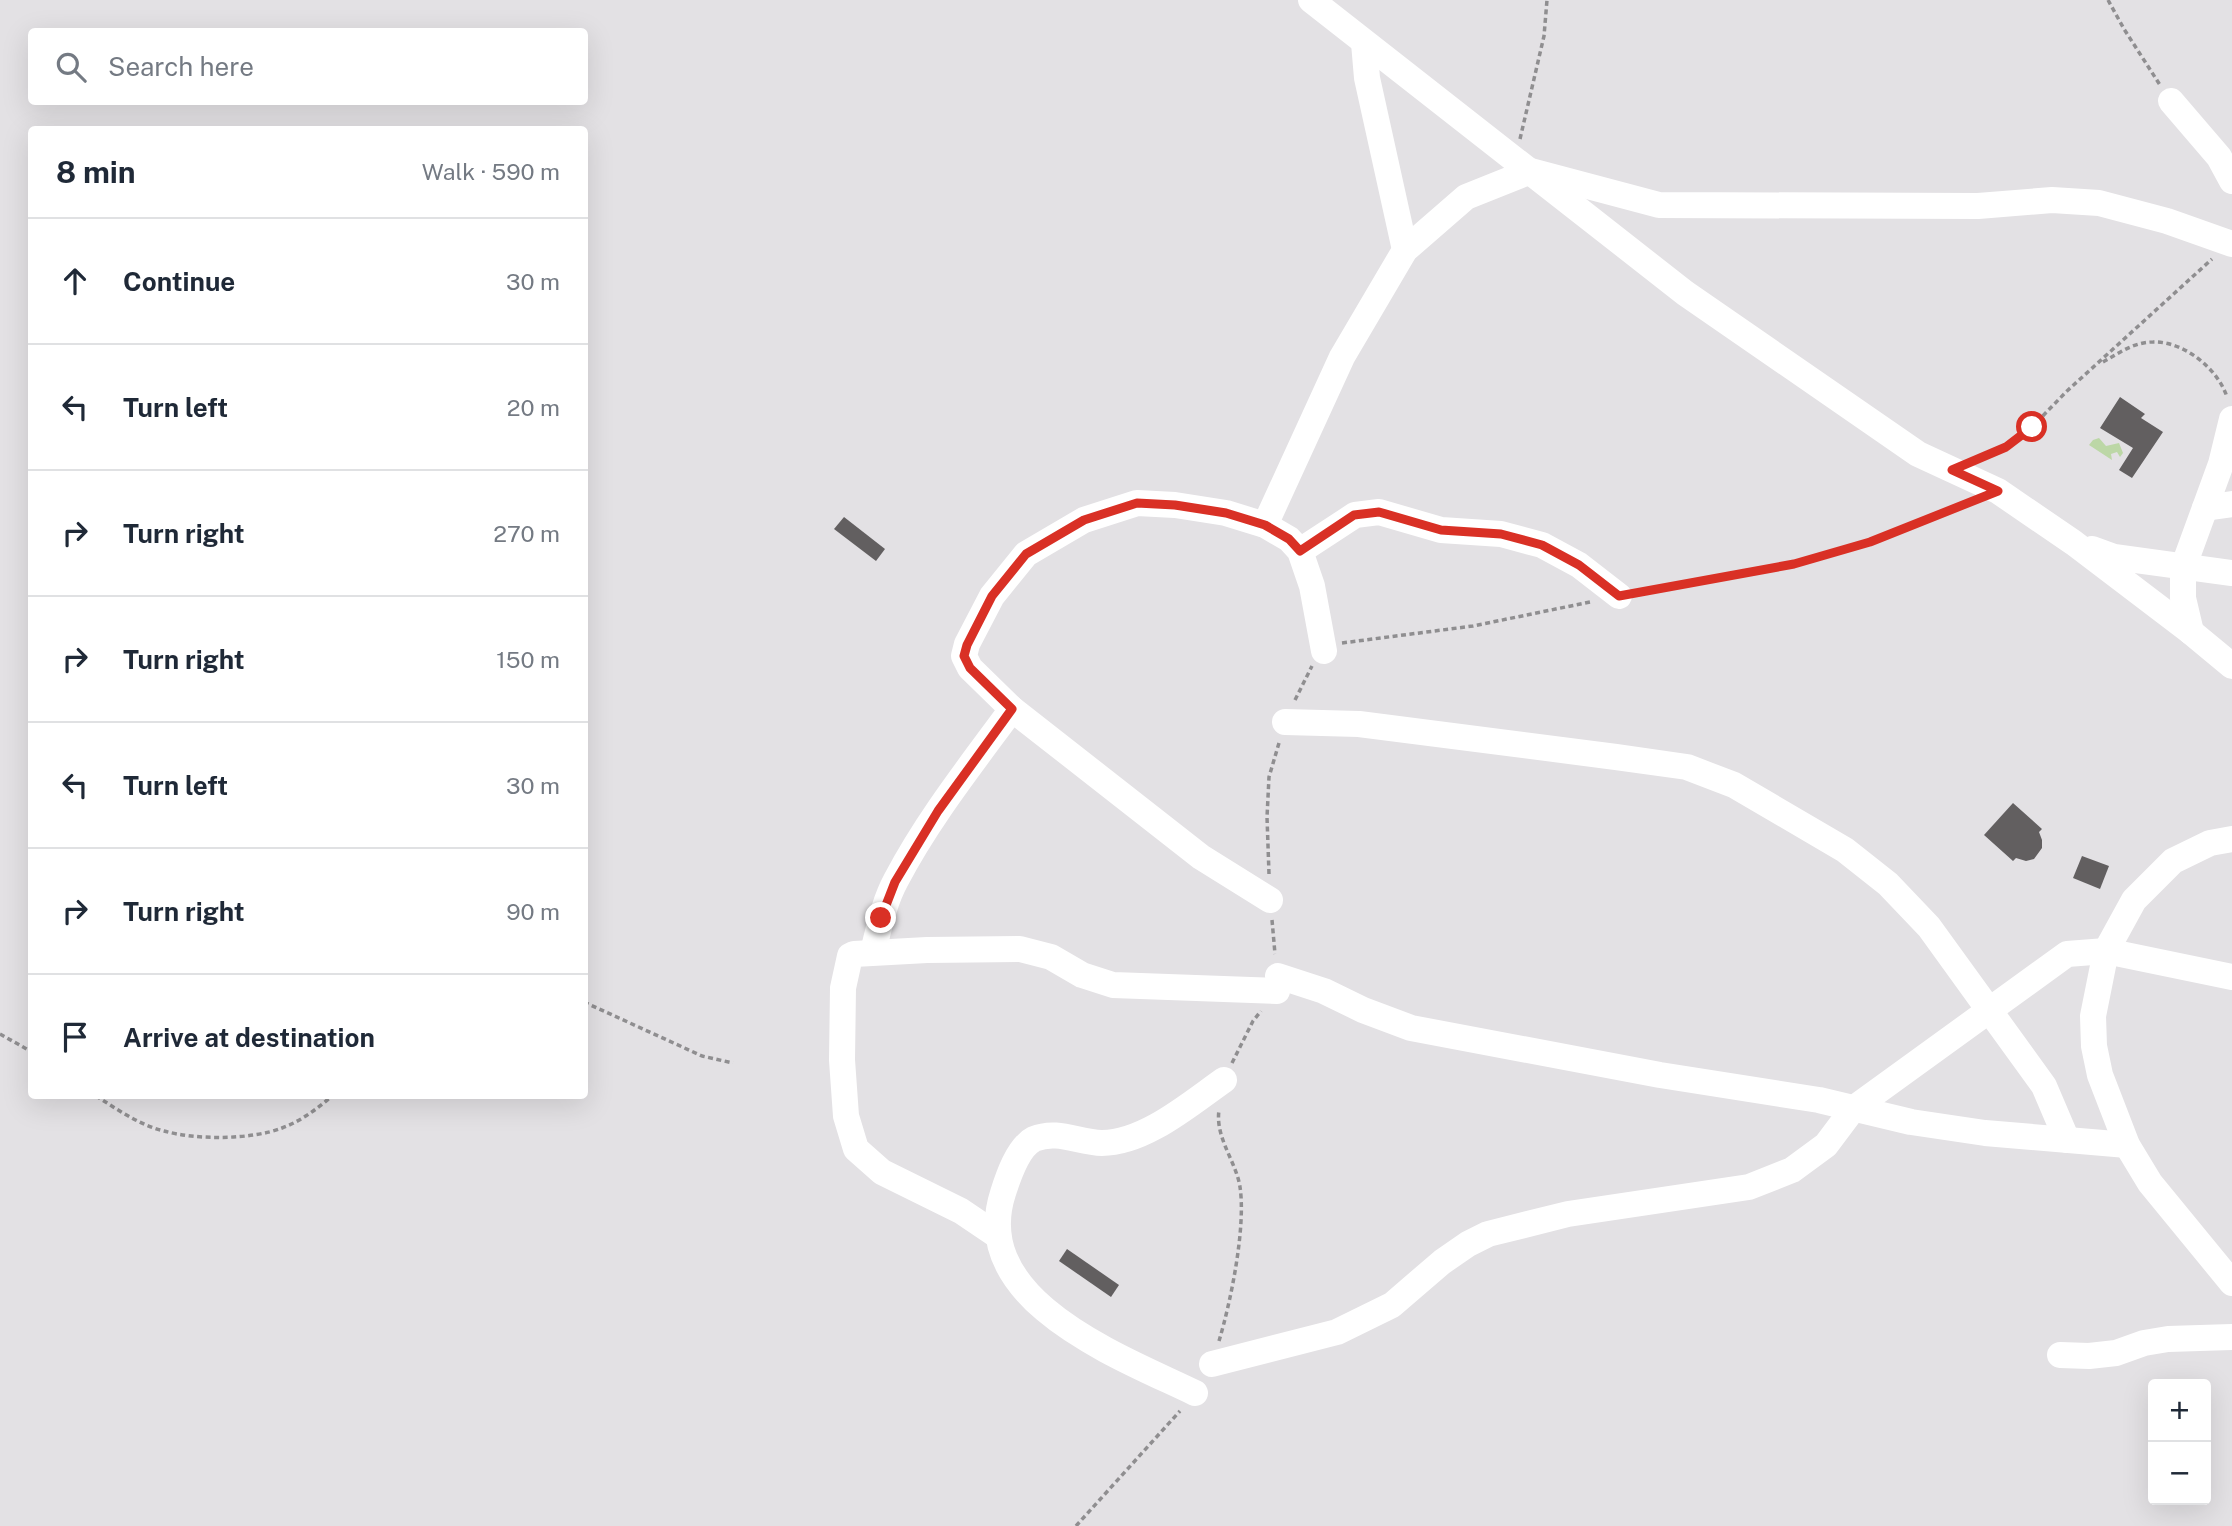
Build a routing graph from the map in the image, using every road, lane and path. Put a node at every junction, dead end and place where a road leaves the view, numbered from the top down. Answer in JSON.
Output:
{"nodes":[{"id":1,"x":1311,"y":0,"type":"edge"},
{"id":2,"x":1547,"y":0,"type":"edge"},
{"id":3,"x":2108,"y":0,"type":"edge"},
{"id":4,"x":1364,"y":43,"type":"junction"},
{"id":5,"x":2171,"y":102,"type":"joint"},
{"id":6,"x":1523,"y":165,"type":"junction"},
{"id":7,"x":2232,"y":181,"type":"edge"},
{"id":8,"x":2230,"y":243,"type":"edge"},
{"id":9,"x":1405,"y":250,"type":"junction"},
{"id":10,"x":2098,"y":364,"type":"junction"},
{"id":11,"x":2230,"y":411,"type":"edge"},
{"id":12,"x":1952,"y":470,"type":"junction"},
{"id":13,"x":1998,"y":491,"type":"junction"},
{"id":14,"x":2232,"y":505,"type":"edge"},
{"id":15,"x":2205,"y":508,"type":"junction"},
{"id":16,"x":1265,"y":525,"type":"junction"},
{"id":17,"x":2074,"y":543,"type":"junction"},
{"id":18,"x":1300,"y":551,"type":"junction"},
{"id":19,"x":2183,"y":568,"type":"junction"},
{"id":20,"x":2232,"y":573,"type":"edge"},
{"id":21,"x":1619,"y":596,"type":"junction"},
{"id":22,"x":2191,"y":632,"type":"junction"},
{"id":23,"x":1324,"y":651,"type":"junction"},
{"id":24,"x":2232,"y":666,"type":"edge"},
{"id":25,"x":1012,"y":709,"type":"junction"},
{"id":26,"x":1285,"y":722,"type":"junction"},
{"id":27,"x":2232,"y":839,"type":"edge"},
{"id":28,"x":1269,"y":900,"type":"junction"},
{"id":29,"x":2106,"y":951,"type":"junction"},
{"id":30,"x":873,"y":953,"type":"junction"},
{"id":31,"x":2232,"y":977,"type":"edge"},
{"id":32,"x":1278,"y":984,"type":"junction"},
{"id":33,"x":588,"y":1004,"type":"edge"},
{"id":34,"x":1988,"y":1010,"type":"junction"},
{"id":35,"x":0,"y":1034,"type":"edge"},
{"id":36,"x":28,"y":1050,"type":"edge"},
{"id":37,"x":733,"y":1063,"type":"dead end"},
{"id":38,"x":1224,"y":1080,"type":"junction"},
{"id":39,"x":101,"y":1099,"type":"edge"},
{"id":40,"x":328,"y":1099,"type":"edge"},
{"id":41,"x":1853,"y":1109,"type":"junction"},
{"id":42,"x":2067,"y":1140,"type":"junction"},
{"id":43,"x":2127,"y":1145,"type":"junction"},
{"id":44,"x":998,"y":1236,"type":"junction"},
{"id":45,"x":2232,"y":1283,"type":"edge"},
{"id":46,"x":2232,"y":1337,"type":"edge"},
{"id":47,"x":2060,"y":1355,"type":"dead end"},
{"id":48,"x":1212,"y":1364,"type":"joint"},
{"id":49,"x":1195,"y":1393,"type":"joint"},
{"id":50,"x":1076,"y":1526,"type":"edge"}],
"edges":[{"from":1,"to":4,"type":"street"},
{"from":2,"to":6,"type":"path"},
{"from":3,"to":5,"type":"path"},
{"from":4,"to":6,"type":"street"},
{"from":4,"to":9,"type":"street"},
{"from":5,"to":7,"type":"street"},
{"from":6,"to":8,"type":"street"},
{"from":6,"to":9,"type":"street"},
{"from":6,"to":12,"type":"street"},
{"from":8,"to":10,"type":"path"},
{"from":9,"to":16,"type":"street"},
{"from":10,"to":11,"type":"path"},
{"from":10,"to":12,"type":"path"},
{"from":11,"to":15,"type":"street"},
{"from":12,"to":13,"type":"street"},
{"from":13,"to":17,"type":"street"},
{"from":13,"to":21,"type":"path"},
{"from":14,"to":15,"type":"street"},
{"from":15,"to":19,"type":"street"},
{"from":16,"to":18,"type":"street"},
{"from":16,"to":25,"type":"street"},
{"from":17,"to":19,"type":"street"},
{"from":17,"to":22,"type":"street"},
{"from":18,"to":21,"type":"street"},
{"from":18,"to":23,"type":"street"},
{"from":19,"to":20,"type":"street"},
{"from":19,"to":22,"type":"street"},
{"from":21,"to":23,"type":"path"},
{"from":22,"to":24,"type":"street"},
{"from":23,"to":26,"type":"path"},
{"from":25,"to":28,"type":"street"},
{"from":25,"to":30,"type":"street"},
{"from":26,"to":28,"type":"path"},
{"from":26,"to":34,"type":"street"},
{"from":27,"to":29,"type":"street"},
{"from":28,"to":32,"type":"path"},
{"from":29,"to":31,"type":"street"},
{"from":29,"to":34,"type":"street"},
{"from":29,"to":43,"type":"street"},
{"from":30,"to":32,"type":"street"},
{"from":30,"to":44,"type":"street"},
{"from":32,"to":38,"type":"path"},
{"from":32,"to":41,"type":"street"},
{"from":33,"to":37,"type":"path"},
{"from":34,"to":41,"type":"street"},
{"from":34,"to":42,"type":"street"},
{"from":35,"to":36,"type":"path"},
{"from":38,"to":44,"type":"street"},
{"from":38,"to":48,"type":"path"},
{"from":39,"to":40,"type":"path"},
{"from":41,"to":42,"type":"street"},
{"from":41,"to":48,"type":"street"},
{"from":42,"to":43,"type":"street"},
{"from":43,"to":45,"type":"street"},
{"from":44,"to":49,"type":"street"},
{"from":46,"to":47,"type":"street"},
{"from":49,"to":50,"type":"path"}]}
